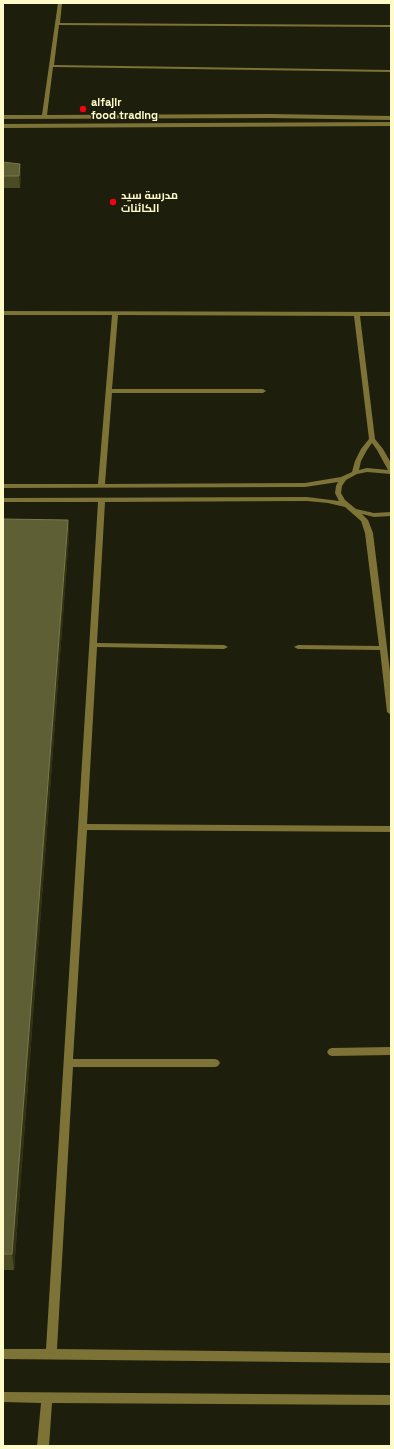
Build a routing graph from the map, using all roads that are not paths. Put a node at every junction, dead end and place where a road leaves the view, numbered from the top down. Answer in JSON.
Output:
{"nodes":[{"id":1,"x":60,"y":3,"type":"edge"},
{"id":2,"x":57,"y":24,"type":"junction"},
{"id":3,"x":391,"y":26,"type":"edge"},
{"id":4,"x":51,"y":66,"type":"junction"},
{"id":5,"x":391,"y":71,"type":"edge"},
{"id":6,"x":44,"y":116,"type":"junction"},
{"id":7,"x":271,"y":116,"type":"junction"},
{"id":8,"x":3,"y":117,"type":"edge"},
{"id":9,"x":391,"y":118,"type":"edge"},
{"id":10,"x":391,"y":124,"type":"edge"},
{"id":11,"x":272,"y":125,"type":"junction"},
{"id":12,"x":3,"y":126,"type":"edge"},
{"id":13,"x":3,"y":313,"type":"edge"},
{"id":14,"x":115,"y":314,"type":"junction"},
{"id":15,"x":357,"y":314,"type":"junction"},
{"id":16,"x":391,"y":314,"type":"edge"},
{"id":17,"x":109,"y":391,"type":"junction"},
{"id":18,"x":263,"y":391,"type":"dead end"},
{"id":19,"x":372,"y":439,"type":"junction"},
{"id":20,"x":391,"y":470,"type":"edge"},
{"id":21,"x":355,"y":473,"type":"junction"},
{"id":22,"x":343,"y":479,"type":"junction"},
{"id":23,"x":101,"y":485,"type":"junction"},
{"id":24,"x":3,"y":486,"type":"edge"},
{"id":25,"x":3,"y":500,"type":"edge"},
{"id":26,"x":102,"y":500,"type":"junction"},
{"id":27,"x":351,"y":508,"type":"junction"},
{"id":28,"x":391,"y":514,"type":"edge"},
{"id":29,"x":93,"y":646,"type":"junction"},
{"id":30,"x":224,"y":646,"type":"dead end"},
{"id":31,"x":298,"y":647,"type":"dead end"},
{"id":32,"x":383,"y":648,"type":"junction"},
{"id":33,"x":391,"y":712,"type":"edge"},
{"id":34,"x":82,"y":827,"type":"junction"},
{"id":35,"x":391,"y":829,"type":"edge"},
{"id":36,"x":332,"y":1052,"type":"dead end"},
{"id":37,"x":391,"y":1052,"type":"edge"},
{"id":38,"x":68,"y":1063,"type":"junction"},
{"id":39,"x":215,"y":1063,"type":"dead end"},
{"id":40,"x":3,"y":1354,"type":"edge"},
{"id":41,"x":51,"y":1355,"type":"junction"},
{"id":42,"x":391,"y":1358,"type":"edge"},
{"id":43,"x":3,"y":1397,"type":"edge"},
{"id":44,"x":47,"y":1398,"type":"junction"},
{"id":45,"x":391,"y":1400,"type":"edge"},
{"id":46,"x":43,"y":1446,"type":"edge"}],
"edges":[{"from":1,"to":2,"type":"street"},
{"from":2,"to":3,"type":"street"},
{"from":2,"to":4,"type":"street"},
{"from":4,"to":5,"type":"street"},
{"from":4,"to":6,"type":"street"},
{"from":6,"to":7,"type":"street"},
{"from":6,"to":8,"type":"street"},
{"from":7,"to":9,"type":"street"},
{"from":7,"to":11,"type":"street"},
{"from":10,"to":11,"type":"street"},
{"from":11,"to":12,"type":"street"},
{"from":13,"to":14,"type":"street"},
{"from":14,"to":15,"type":"street"},
{"from":14,"to":17,"type":"street"},
{"from":15,"to":16,"type":"street"},
{"from":15,"to":19,"type":"street"},
{"from":17,"to":18,"type":"street"},
{"from":17,"to":23,"type":"street"},
{"from":19,"to":20,"type":"street"},
{"from":19,"to":21,"type":"street"},
{"from":20,"to":21,"type":"street"},
{"from":21,"to":22,"type":"street"},
{"from":22,"to":23,"type":"street"},
{"from":22,"to":27,"type":"street"},
{"from":23,"to":24,"type":"street"},
{"from":25,"to":26,"type":"street"},
{"from":26,"to":27,"type":"street"},
{"from":26,"to":29,"type":"street"},
{"from":27,"to":28,"type":"street"},
{"from":27,"to":32,"type":"street"},
{"from":29,"to":30,"type":"street"},
{"from":29,"to":34,"type":"street"},
{"from":31,"to":32,"type":"street"},
{"from":32,"to":33,"type":"street"},
{"from":34,"to":35,"type":"street"},
{"from":34,"to":38,"type":"street"},
{"from":36,"to":37,"type":"street"},
{"from":38,"to":39,"type":"street"},
{"from":38,"to":41,"type":"street"},
{"from":40,"to":41,"type":"street"},
{"from":41,"to":42,"type":"street"},
{"from":43,"to":44,"type":"street"},
{"from":44,"to":45,"type":"street"},
{"from":44,"to":46,"type":"street"}]}
